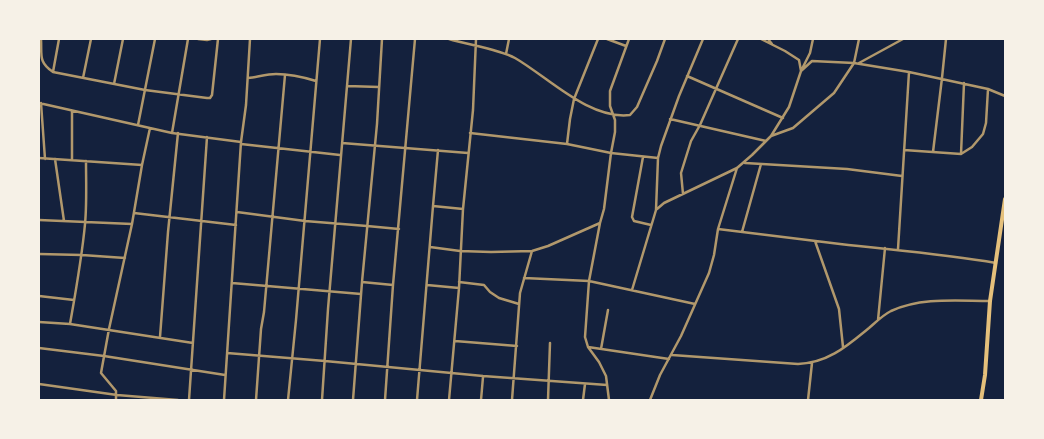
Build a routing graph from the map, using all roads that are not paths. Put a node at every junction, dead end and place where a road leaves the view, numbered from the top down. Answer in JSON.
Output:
{"nodes":[{"id":1,"x":42,"y":39,"type":"edge"},
{"id":2,"x":59,"y":39,"type":"edge"},
{"id":3,"x":91,"y":39,"type":"edge"},
{"id":4,"x":123,"y":39,"type":"edge"},
{"id":5,"x":155,"y":39,"type":"edge"},
{"id":6,"x":188,"y":39,"type":"edge"},
{"id":7,"x":198,"y":39,"type":"edge"},
{"id":8,"x":211,"y":39,"type":"edge"},
{"id":9,"x":218,"y":39,"type":"edge"},
{"id":10,"x":250,"y":39,"type":"edge"},
{"id":11,"x":320,"y":39,"type":"edge"},
{"id":12,"x":351,"y":39,"type":"edge"},
{"id":13,"x":382,"y":39,"type":"edge"},
{"id":14,"x":415,"y":39,"type":"edge"},
{"id":15,"x":449,"y":39,"type":"edge"},
{"id":16,"x":476,"y":39,"type":"edge"},
{"id":17,"x":509,"y":39,"type":"edge"},
{"id":18,"x":598,"y":39,"type":"edge"},
{"id":19,"x":607,"y":39,"type":"edge"},
{"id":20,"x":629,"y":39,"type":"edge"},
{"id":21,"x":665,"y":39,"type":"edge"},
{"id":22,"x":703,"y":39,"type":"edge"},
{"id":23,"x":738,"y":39,"type":"edge"},
{"id":24,"x":761,"y":39,"type":"edge"},
{"id":25,"x":768,"y":39,"type":"edge"},
{"id":26,"x":814,"y":39,"type":"edge"},
{"id":27,"x":859,"y":39,"type":"edge"},
{"id":28,"x":903,"y":39,"type":"edge"},
{"id":29,"x":946,"y":39,"type":"edge"},
{"id":30,"x":773,"y":45,"type":"junction"},
{"id":31,"x":475,"y":46,"type":"junction"},
{"id":32,"x":626,"y":46,"type":"junction"},
{"id":33,"x":506,"y":54,"type":"junction"},
{"id":34,"x":856,"y":63,"type":"junction"},
{"id":35,"x":801,"y":70,"type":"junction"},
{"id":36,"x":53,"y":72,"type":"junction"},
{"id":37,"x":909,"y":72,"type":"junction"},
{"id":38,"x":285,"y":75,"type":"junction"},
{"id":39,"x":687,"y":76,"type":"junction"},
{"id":40,"x":83,"y":78,"type":"junction"},
{"id":41,"x":248,"y":78,"type":"junction"},
{"id":42,"x":942,"y":78,"type":"junction"},
{"id":43,"x":316,"y":81,"type":"junction"},
{"id":44,"x":964,"y":83,"type":"junction"},
{"id":45,"x":114,"y":84,"type":"junction"},
{"id":46,"x":347,"y":86,"type":"junction"},
{"id":47,"x":379,"y":88,"type":"junction"},
{"id":48,"x":716,"y":88,"type":"junction"},
{"id":49,"x":988,"y":89,"type":"junction"},
{"id":50,"x":145,"y":90,"type":"junction"},
{"id":51,"x":179,"y":95,"type":"junction"},
{"id":52,"x":1005,"y":96,"type":"edge"},
{"id":53,"x":574,"y":99,"type":"junction"},
{"id":54,"x":40,"y":103,"type":"edge"},
{"id":55,"x":72,"y":111,"type":"junction"},
{"id":56,"x":613,"y":114,"type":"junction"},
{"id":57,"x":782,"y":118,"type":"junction"},
{"id":58,"x":670,"y":119,"type":"junction"},
{"id":59,"x":138,"y":125,"type":"junction"},
{"id":60,"x":700,"y":126,"type":"junction"},
{"id":61,"x":150,"y":128,"type":"junction"},
{"id":62,"x":172,"y":133,"type":"junction"},
{"id":63,"x":470,"y":133,"type":"junction"},
{"id":64,"x":178,"y":134,"type":"junction"},
{"id":65,"x":771,"y":136,"type":"junction"},
{"id":66,"x":207,"y":137,"type":"junction"},
{"id":67,"x":766,"y":141,"type":"junction"},
{"id":68,"x":241,"y":143,"type":"junction"},
{"id":69,"x":342,"y":143,"type":"junction"},
{"id":70,"x":567,"y":144,"type":"junction"},
{"id":71,"x":374,"y":146,"type":"junction"},
{"id":72,"x":405,"y":148,"type":"junction"},
{"id":73,"x":279,"y":149,"type":"junction"},
{"id":74,"x":438,"y":150,"type":"junction"},
{"id":75,"x":904,"y":150,"type":"junction"},
{"id":76,"x":310,"y":152,"type":"junction"},
{"id":77,"x":933,"y":152,"type":"junction"},
{"id":78,"x":468,"y":153,"type":"junction"},
{"id":79,"x":611,"y":153,"type":"junction"},
{"id":80,"x":960,"y":154,"type":"junction"},
{"id":81,"x":340,"y":156,"type":"junction"},
{"id":82,"x":643,"y":156,"type":"junction"},
{"id":83,"x":39,"y":158,"type":"edge"},
{"id":84,"x":44,"y":158,"type":"junction"},
{"id":85,"x":658,"y":158,"type":"junction"},
{"id":86,"x":55,"y":159,"type":"junction"},
{"id":87,"x":72,"y":160,"type":"junction"},
{"id":88,"x":86,"y":161,"type":"junction"},
{"id":89,"x":744,"y":163,"type":"junction"},
{"id":90,"x":761,"y":164,"type":"junction"},
{"id":91,"x":142,"y":165,"type":"junction"},
{"id":92,"x":737,"y":168,"type":"junction"},
{"id":93,"x":902,"y":176,"type":"junction"},
{"id":94,"x":683,"y":194,"type":"junction"},
{"id":95,"x":1005,"y":199,"type":"edge"},
{"id":96,"x":433,"y":206,"type":"junction"},
{"id":97,"x":463,"y":209,"type":"junction"},
{"id":98,"x":656,"y":210,"type":"junction"},
{"id":99,"x":237,"y":212,"type":"junction"},
{"id":100,"x":134,"y":213,"type":"junction"},
{"id":101,"x":272,"y":216,"type":"junction"},
{"id":102,"x":169,"y":217,"type":"junction"},
{"id":103,"x":39,"y":220,"type":"edge"},
{"id":104,"x":64,"y":221,"type":"junction"},
{"id":105,"x":201,"y":221,"type":"junction"},
{"id":106,"x":305,"y":221,"type":"junction"},
{"id":107,"x":85,"y":222,"type":"junction"},
{"id":108,"x":336,"y":223,"type":"junction"},
{"id":109,"x":600,"y":223,"type":"junction"},
{"id":110,"x":132,"y":224,"type":"junction"},
{"id":111,"x":39,"y":225,"type":"edge"},
{"id":112,"x":236,"y":225,"type":"junction"},
{"id":113,"x":367,"y":226,"type":"junction"},
{"id":114,"x":651,"y":226,"type":"junction"},
{"id":115,"x":398,"y":229,"type":"junction"},
{"id":116,"x":718,"y":229,"type":"junction"},
{"id":117,"x":742,"y":232,"type":"junction"},
{"id":118,"x":815,"y":241,"type":"junction"},
{"id":119,"x":430,"y":247,"type":"junction"},
{"id":120,"x":885,"y":248,"type":"junction"},
{"id":121,"x":898,"y":249,"type":"junction"},
{"id":122,"x":460,"y":251,"type":"junction"},
{"id":123,"x":532,"y":251,"type":"junction"},
{"id":124,"x":39,"y":254,"type":"edge"},
{"id":125,"x":82,"y":255,"type":"junction"},
{"id":126,"x":124,"y":258,"type":"junction"},
{"id":127,"x":996,"y":263,"type":"junction"},
{"id":128,"x":524,"y":278,"type":"junction"},
{"id":129,"x":589,"y":281,"type":"junction"},
{"id":130,"x":362,"y":282,"type":"junction"},
{"id":131,"x":459,"y":282,"type":"junction"},
{"id":132,"x":232,"y":283,"type":"junction"},
{"id":133,"x":393,"y":285,"type":"junction"},
{"id":134,"x":427,"y":285,"type":"junction"},
{"id":135,"x":266,"y":286,"type":"junction"},
{"id":136,"x":459,"y":288,"type":"junction"},
{"id":137,"x":298,"y":289,"type":"junction"},
{"id":138,"x":632,"y":290,"type":"junction"},
{"id":139,"x":329,"y":292,"type":"junction"},
{"id":140,"x":362,"y":294,"type":"junction"},
{"id":141,"x":39,"y":296,"type":"edge"},
{"id":142,"x":74,"y":300,"type":"junction"},
{"id":143,"x":990,"y":301,"type":"junction"},
{"id":144,"x":520,"y":304,"type":"junction"},
{"id":145,"x":696,"y":304,"type":"junction"},
{"id":146,"x":608,"y":310,"type":"dead end"},
{"id":147,"x":878,"y":320,"type":"junction"},
{"id":148,"x":39,"y":322,"type":"edge"},
{"id":149,"x":70,"y":324,"type":"junction"},
{"id":150,"x":109,"y":329,"type":"junction"},
{"id":151,"x":160,"y":337,"type":"junction"},
{"id":152,"x":454,"y":341,"type":"junction"},
{"id":153,"x":193,"y":342,"type":"junction"},
{"id":154,"x":550,"y":343,"type":"dead end"},
{"id":155,"x":517,"y":346,"type":"junction"},
{"id":156,"x":588,"y":347,"type":"junction"},
{"id":157,"x":844,"y":347,"type":"junction"},
{"id":158,"x":39,"y":348,"type":"edge"},
{"id":159,"x":602,"y":349,"type":"junction"},
{"id":160,"x":227,"y":353,"type":"junction"},
{"id":161,"x":260,"y":355,"type":"junction"},
{"id":162,"x":672,"y":355,"type":"junction"},
{"id":163,"x":104,"y":356,"type":"junction"},
{"id":164,"x":293,"y":358,"type":"junction"},
{"id":165,"x":669,"y":359,"type":"junction"},
{"id":166,"x":325,"y":360,"type":"junction"},
{"id":167,"x":812,"y":363,"type":"junction"},
{"id":168,"x":357,"y":364,"type":"junction"},
{"id":169,"x":388,"y":367,"type":"junction"},
{"id":170,"x":191,"y":370,"type":"junction"},
{"id":171,"x":419,"y":370,"type":"junction"},
{"id":172,"x":452,"y":372,"type":"junction"},
{"id":173,"x":225,"y":375,"type":"junction"},
{"id":174,"x":483,"y":376,"type":"junction"},
{"id":175,"x":514,"y":379,"type":"junction"},
{"id":176,"x":549,"y":380,"type":"junction"},
{"id":177,"x":39,"y":384,"type":"edge"},
{"id":178,"x":585,"y":384,"type":"junction"},
{"id":179,"x":607,"y":386,"type":"junction"},
{"id":180,"x":117,"y":395,"type":"junction"},
{"id":181,"x":116,"y":400,"type":"edge"},
{"id":182,"x":178,"y":400,"type":"edge"},
{"id":183,"x":189,"y":400,"type":"edge"},
{"id":184,"x":224,"y":400,"type":"edge"},
{"id":185,"x":256,"y":400,"type":"edge"},
{"id":186,"x":288,"y":400,"type":"edge"},
{"id":187,"x":322,"y":400,"type":"edge"},
{"id":188,"x":353,"y":400,"type":"edge"},
{"id":189,"x":385,"y":400,"type":"edge"},
{"id":190,"x":417,"y":400,"type":"edge"},
{"id":191,"x":450,"y":400,"type":"edge"},
{"id":192,"x":481,"y":400,"type":"edge"},
{"id":193,"x":512,"y":400,"type":"edge"},
{"id":194,"x":548,"y":400,"type":"edge"},
{"id":195,"x":583,"y":400,"type":"edge"},
{"id":196,"x":609,"y":400,"type":"edge"},
{"id":197,"x":650,"y":400,"type":"edge"},
{"id":198,"x":808,"y":400,"type":"edge"},
{"id":199,"x":981,"y":400,"type":"edge"}],
"edges":[{"from":1,"to":36,"type":"street"},
{"from":2,"to":36,"type":"street"},
{"from":3,"to":40,"type":"street"},
{"from":4,"to":45,"type":"street"},
{"from":5,"to":50,"type":"street"},
{"from":6,"to":51,"type":"street"},
{"from":7,"to":8,"type":"street"},
{"from":9,"to":51,"type":"street"},
{"from":10,"to":41,"type":"street"},
{"from":11,"to":43,"type":"street"},
{"from":12,"to":46,"type":"street"},
{"from":13,"to":47,"type":"street"},
{"from":14,"to":72,"type":"street"},
{"from":15,"to":31,"type":"street"},
{"from":16,"to":31,"type":"street"},
{"from":17,"to":33,"type":"street"},
{"from":18,"to":53,"type":"street"},
{"from":19,"to":32,"type":"street"},
{"from":20,"to":32,"type":"street"},
{"from":21,"to":56,"type":"street"},
{"from":22,"to":39,"type":"street"},
{"from":23,"to":48,"type":"street"},
{"from":24,"to":30,"type":"street"},
{"from":25,"to":30,"type":"street"},
{"from":26,"to":35,"type":"street"},
{"from":27,"to":34,"type":"street"},
{"from":28,"to":34,"type":"street"},
{"from":29,"to":42,"type":"street"},
{"from":30,"to":35,"type":"street"},
{"from":31,"to":33,"type":"street"},
{"from":31,"to":63,"type":"street"},
{"from":32,"to":56,"type":"street"},
{"from":33,"to":53,"type":"street"},
{"from":34,"to":35,"type":"street"},
{"from":34,"to":37,"type":"street"},
{"from":34,"to":65,"type":"street"},
{"from":35,"to":57,"type":"street"},
{"from":36,"to":40,"type":"street"},
{"from":37,"to":42,"type":"street"},
{"from":37,"to":75,"type":"street"},
{"from":38,"to":41,"type":"street"},
{"from":38,"to":43,"type":"street"},
{"from":38,"to":73,"type":"street"},
{"from":39,"to":48,"type":"street"},
{"from":39,"to":58,"type":"street"},
{"from":40,"to":45,"type":"street"},
{"from":41,"to":68,"type":"street"},
{"from":42,"to":44,"type":"street"},
{"from":42,"to":77,"type":"street"},
{"from":43,"to":76,"type":"street"},
{"from":44,"to":49,"type":"street"},
{"from":44,"to":80,"type":"street"},
{"from":45,"to":50,"type":"street"},
{"from":46,"to":47,"type":"street"},
{"from":46,"to":69,"type":"street"},
{"from":47,"to":71,"type":"street"},
{"from":48,"to":57,"type":"street"},
{"from":48,"to":60,"type":"street"},
{"from":49,"to":52,"type":"street"},
{"from":49,"to":80,"type":"street"},
{"from":50,"to":51,"type":"street"},
{"from":50,"to":59,"type":"street"},
{"from":51,"to":62,"type":"street"},
{"from":53,"to":56,"type":"street"},
{"from":53,"to":70,"type":"street"},
{"from":54,"to":55,"type":"street"},
{"from":54,"to":84,"type":"street"},
{"from":55,"to":59,"type":"street"},
{"from":55,"to":87,"type":"street"},
{"from":56,"to":79,"type":"street"},
{"from":57,"to":65,"type":"street"},
{"from":58,"to":60,"type":"street"},
{"from":58,"to":85,"type":"street"},
{"from":59,"to":61,"type":"street"},
{"from":60,"to":67,"type":"street"},
{"from":60,"to":94,"type":"street"},
{"from":61,"to":62,"type":"street"},
{"from":61,"to":91,"type":"street"},
{"from":62,"to":64,"type":"street"},
{"from":63,"to":70,"type":"street"},
{"from":63,"to":78,"type":"street"},
{"from":64,"to":66,"type":"street"},
{"from":64,"to":102,"type":"street"},
{"from":65,"to":67,"type":"street"},
{"from":66,"to":68,"type":"street"},
{"from":66,"to":105,"type":"street"},
{"from":67,"to":89,"type":"street"},
{"from":68,"to":73,"type":"street"},
{"from":68,"to":99,"type":"street"},
{"from":69,"to":71,"type":"street"},
{"from":69,"to":81,"type":"street"},
{"from":70,"to":79,"type":"street"},
{"from":71,"to":72,"type":"street"},
{"from":71,"to":113,"type":"street"},
{"from":72,"to":74,"type":"street"},
{"from":72,"to":115,"type":"street"},
{"from":73,"to":76,"type":"street"},
{"from":73,"to":101,"type":"street"},
{"from":74,"to":78,"type":"street"},
{"from":74,"to":96,"type":"street"},
{"from":75,"to":77,"type":"street"},
{"from":75,"to":93,"type":"street"},
{"from":76,"to":81,"type":"street"},
{"from":76,"to":106,"type":"street"},
{"from":77,"to":80,"type":"street"},
{"from":78,"to":97,"type":"street"},
{"from":79,"to":82,"type":"street"},
{"from":79,"to":109,"type":"street"},
{"from":81,"to":108,"type":"street"},
{"from":82,"to":85,"type":"street"},
{"from":82,"to":114,"type":"street"},
{"from":83,"to":84,"type":"street"},
{"from":84,"to":86,"type":"street"},
{"from":85,"to":98,"type":"street"},
{"from":86,"to":87,"type":"street"},
{"from":86,"to":104,"type":"street"},
{"from":87,"to":88,"type":"street"},
{"from":88,"to":91,"type":"street"},
{"from":88,"to":107,"type":"street"},
{"from":89,"to":90,"type":"street"},
{"from":89,"to":92,"type":"street"},
{"from":90,"to":93,"type":"street"},
{"from":90,"to":117,"type":"street"},
{"from":91,"to":100,"type":"street"},
{"from":92,"to":94,"type":"street"},
{"from":92,"to":116,"type":"street"},
{"from":93,"to":121,"type":"street"},
{"from":94,"to":98,"type":"street"},
{"from":95,"to":127,"type":"main road"},
{"from":96,"to":97,"type":"street"},
{"from":96,"to":119,"type":"street"},
{"from":97,"to":122,"type":"street"},
{"from":98,"to":114,"type":"street"},
{"from":99,"to":101,"type":"street"},
{"from":99,"to":112,"type":"street"},
{"from":100,"to":102,"type":"street"},
{"from":100,"to":110,"type":"street"},
{"from":101,"to":106,"type":"street"},
{"from":101,"to":135,"type":"street"},
{"from":102,"to":105,"type":"street"},
{"from":102,"to":151,"type":"street"},
{"from":103,"to":104,"type":"street"},
{"from":103,"to":111,"type":"street"},
{"from":104,"to":107,"type":"street"},
{"from":105,"to":112,"type":"street"},
{"from":105,"to":153,"type":"street"},
{"from":106,"to":108,"type":"street"},
{"from":106,"to":137,"type":"street"},
{"from":107,"to":110,"type":"street"},
{"from":107,"to":125,"type":"street"},
{"from":108,"to":113,"type":"street"},
{"from":108,"to":139,"type":"street"},
{"from":109,"to":123,"type":"street"},
{"from":109,"to":129,"type":"street"},
{"from":110,"to":126,"type":"street"},
{"from":112,"to":132,"type":"street"},
{"from":113,"to":115,"type":"street"},
{"from":113,"to":130,"type":"street"},
{"from":114,"to":138,"type":"street"},
{"from":115,"to":133,"type":"street"},
{"from":116,"to":117,"type":"street"},
{"from":116,"to":145,"type":"street"},
{"from":117,"to":118,"type":"street"},
{"from":118,"to":120,"type":"street"},
{"from":118,"to":157,"type":"street"},
{"from":119,"to":122,"type":"street"},
{"from":119,"to":134,"type":"street"},
{"from":120,"to":121,"type":"street"},
{"from":120,"to":147,"type":"street"},
{"from":121,"to":127,"type":"street"},
{"from":122,"to":123,"type":"street"},
{"from":122,"to":131,"type":"street"},
{"from":123,"to":128,"type":"street"},
{"from":124,"to":125,"type":"street"},
{"from":125,"to":126,"type":"street"},
{"from":125,"to":142,"type":"street"},
{"from":126,"to":150,"type":"street"},
{"from":127,"to":143,"type":"main road"},
{"from":128,"to":129,"type":"street"},
{"from":128,"to":144,"type":"street"},
{"from":129,"to":138,"type":"street"},
{"from":129,"to":156,"type":"street"},
{"from":130,"to":133,"type":"street"},
{"from":130,"to":140,"type":"street"},
{"from":131,"to":136,"type":"street"},
{"from":131,"to":144,"type":"street"},
{"from":132,"to":135,"type":"street"},
{"from":132,"to":160,"type":"street"},
{"from":133,"to":169,"type":"street"},
{"from":134,"to":136,"type":"street"},
{"from":134,"to":171,"type":"street"},
{"from":135,"to":137,"type":"street"},
{"from":135,"to":161,"type":"street"},
{"from":136,"to":152,"type":"street"},
{"from":137,"to":139,"type":"street"},
{"from":137,"to":164,"type":"street"},
{"from":138,"to":145,"type":"street"},
{"from":139,"to":140,"type":"street"},
{"from":139,"to":166,"type":"street"},
{"from":140,"to":168,"type":"street"},
{"from":141,"to":142,"type":"street"},
{"from":142,"to":149,"type":"street"},
{"from":143,"to":147,"type":"street"},
{"from":143,"to":199,"type":"main road"},
{"from":144,"to":155,"type":"street"},
{"from":145,"to":162,"type":"street"},
{"from":146,"to":159,"type":"street"},
{"from":147,"to":157,"type":"street"},
{"from":148,"to":149,"type":"street"},
{"from":149,"to":150,"type":"street"},
{"from":150,"to":151,"type":"street"},
{"from":150,"to":163,"type":"street"},
{"from":151,"to":153,"type":"street"},
{"from":152,"to":155,"type":"street"},
{"from":152,"to":172,"type":"street"},
{"from":153,"to":170,"type":"street"},
{"from":154,"to":176,"type":"street"},
{"from":155,"to":175,"type":"street"},
{"from":156,"to":159,"type":"street"},
{"from":156,"to":179,"type":"street"},
{"from":157,"to":167,"type":"street"},
{"from":158,"to":163,"type":"street"},
{"from":159,"to":165,"type":"street"},
{"from":160,"to":161,"type":"street"},
{"from":160,"to":173,"type":"street"},
{"from":161,"to":164,"type":"street"},
{"from":161,"to":185,"type":"street"},
{"from":162,"to":165,"type":"street"},
{"from":162,"to":167,"type":"street"},
{"from":163,"to":170,"type":"street"},
{"from":163,"to":180,"type":"street"},
{"from":164,"to":166,"type":"street"},
{"from":164,"to":186,"type":"street"},
{"from":165,"to":197,"type":"street"},
{"from":166,"to":168,"type":"street"},
{"from":166,"to":187,"type":"street"},
{"from":167,"to":198,"type":"street"},
{"from":168,"to":169,"type":"street"},
{"from":168,"to":188,"type":"street"},
{"from":169,"to":171,"type":"street"},
{"from":169,"to":189,"type":"street"},
{"from":170,"to":173,"type":"street"},
{"from":170,"to":183,"type":"street"},
{"from":171,"to":172,"type":"street"},
{"from":171,"to":190,"type":"street"},
{"from":172,"to":174,"type":"street"},
{"from":172,"to":191,"type":"street"},
{"from":173,"to":184,"type":"street"},
{"from":174,"to":175,"type":"street"},
{"from":174,"to":192,"type":"street"},
{"from":175,"to":176,"type":"street"},
{"from":175,"to":193,"type":"street"},
{"from":176,"to":178,"type":"street"},
{"from":176,"to":194,"type":"street"},
{"from":177,"to":180,"type":"street"},
{"from":178,"to":179,"type":"street"},
{"from":178,"to":195,"type":"street"},
{"from":179,"to":196,"type":"street"},
{"from":180,"to":181,"type":"street"},
{"from":180,"to":182,"type":"street"}]}
